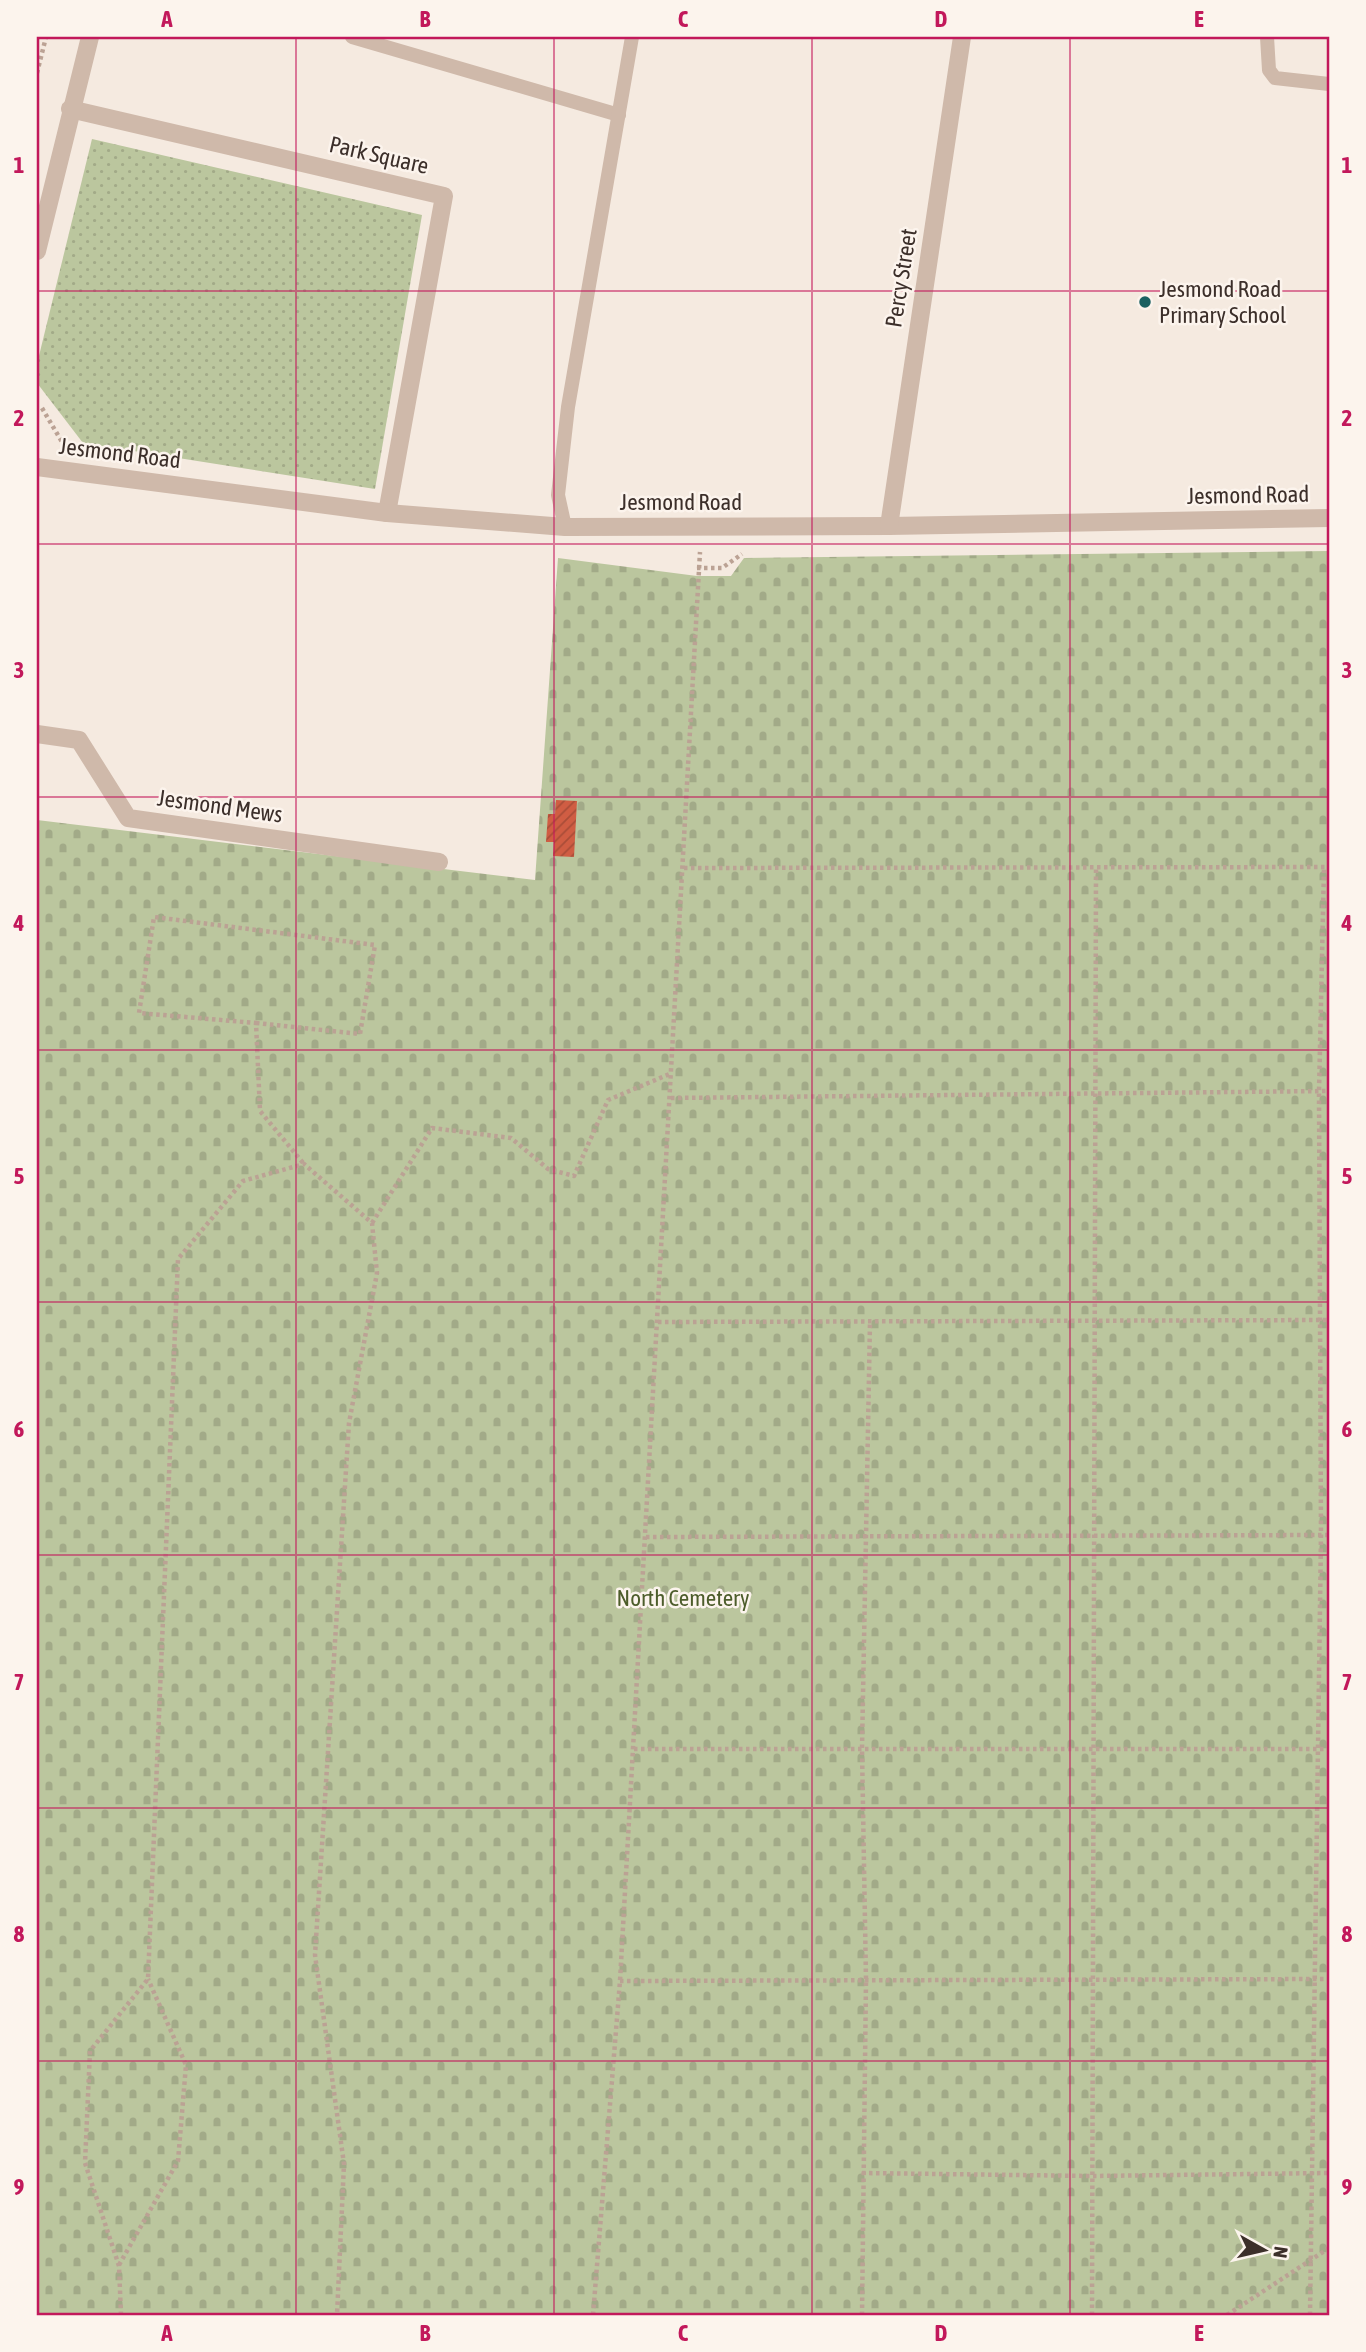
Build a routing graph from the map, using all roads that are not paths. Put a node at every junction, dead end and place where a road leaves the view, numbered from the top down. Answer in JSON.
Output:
{"nodes":[{"id":1,"x":90,"y":37,"type":"edge"},
{"id":2,"x":352,"y":37,"type":"edge"},
{"id":3,"x":632,"y":37,"type":"edge"},
{"id":4,"x":962,"y":37,"type":"edge"},
{"id":5,"x":1267,"y":37,"type":"edge"},
{"id":6,"x":1329,"y":84,"type":"edge"},
{"id":7,"x":71,"y":109,"type":"junction"},
{"id":8,"x":619,"y":115,"type":"junction"},
{"id":9,"x":37,"y":251,"type":"edge"},
{"id":10,"x":37,"y":467,"type":"edge"},
{"id":11,"x":387,"y":513,"type":"junction"},
{"id":12,"x":1329,"y":517,"type":"edge"},
{"id":13,"x":888,"y":526,"type":"junction"},
{"id":14,"x":565,"y":527,"type":"junction"},
{"id":15,"x":37,"y":734,"type":"edge"},
{"id":16,"x":439,"y":862,"type":"dead end"}],
"edges":[{"from":1,"to":7,"type":"street"},
{"from":2,"to":8,"type":"lane"},
{"from":3,"to":8,"type":"lane"},
{"from":4,"to":13,"type":"street","name":"Percy Street"},
{"from":5,"to":6,"type":"lane"},
{"from":7,"to":9,"type":"street"},
{"from":7,"to":11,"type":"street","name":"Park Square"},
{"from":8,"to":14,"type":"lane"},
{"from":10,"to":11,"type":"street","name":"Jesmond Road"},
{"from":11,"to":14,"type":"street","name":"Jesmond Road"},
{"from":12,"to":13,"type":"street","name":"Jesmond Road"},
{"from":13,"to":14,"type":"street","name":"Jesmond Road"},
{"from":15,"to":16,"type":"street","name":"Jesmond Mews"}]}
